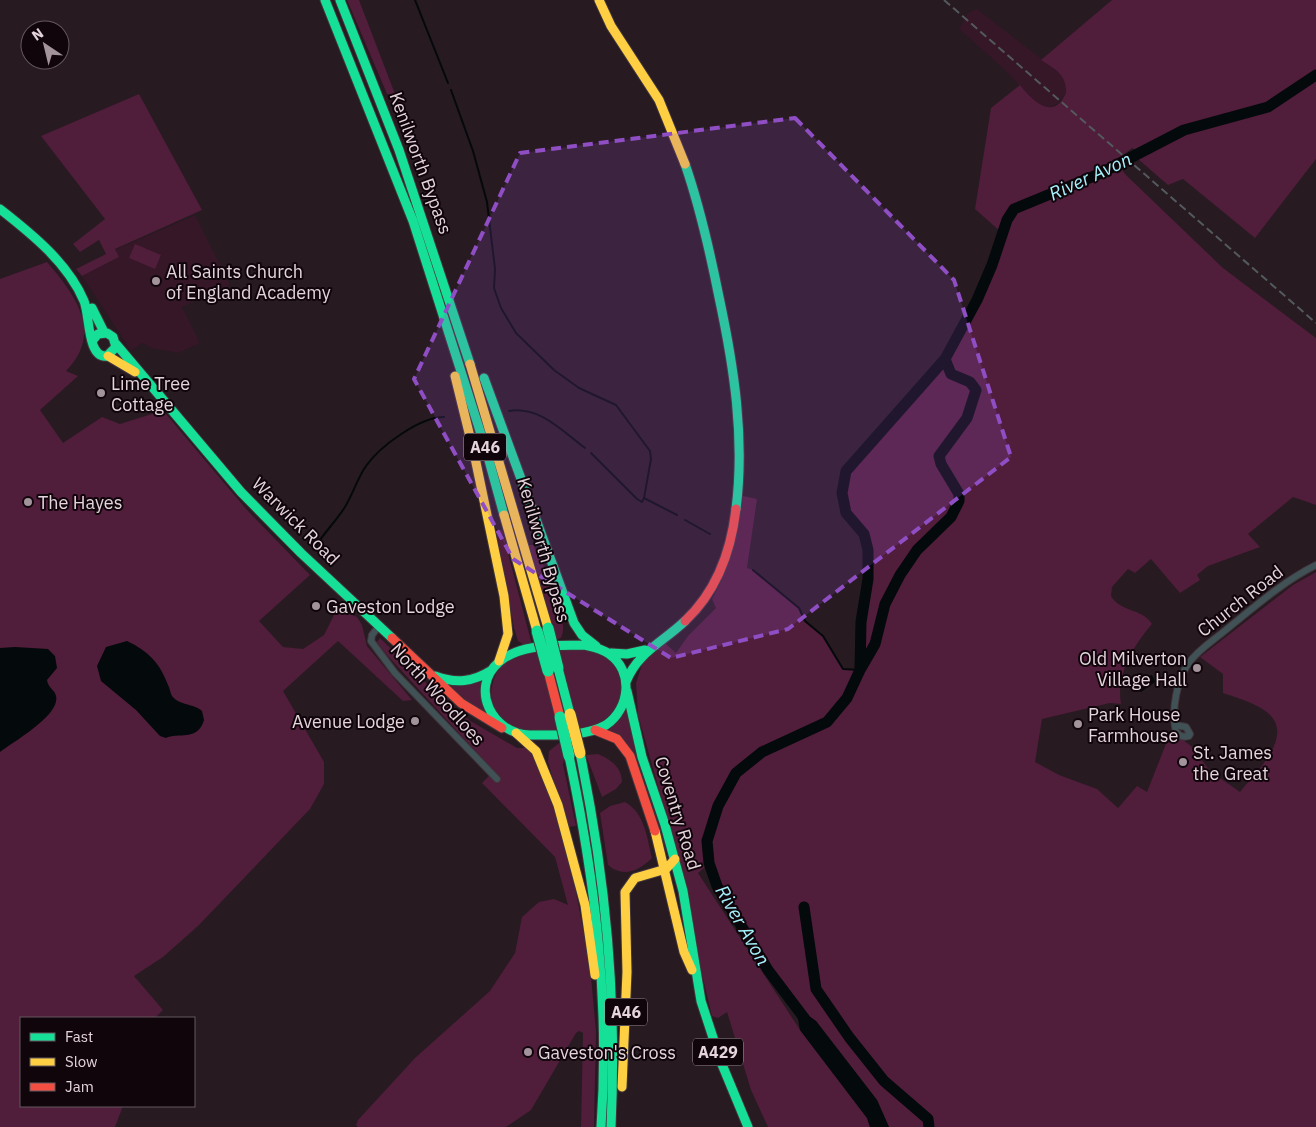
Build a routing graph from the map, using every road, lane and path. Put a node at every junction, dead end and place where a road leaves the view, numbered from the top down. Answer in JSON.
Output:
{"nodes":[{"id":1,"x":325,"y":0,"type":"edge"},
{"id":2,"x":340,"y":0,"type":"edge"},
{"id":3,"x":599,"y":0,"type":"edge"},
{"id":4,"x":404,"y":162,"type":"junction"},
{"id":5,"x":0,"y":209,"type":"edge"},
{"id":6,"x":427,"y":265,"type":"junction"},
{"id":7,"x":78,"y":290,"type":"junction"},
{"id":8,"x":104,"y":332,"type":"junction"},
{"id":9,"x":92,"y":341,"type":"junction"},
{"id":10,"x":116,"y":344,"type":"junction"},
{"id":11,"x":108,"y":356,"type":"junction"},
{"id":12,"x":145,"y":380,"type":"junction"},
{"id":13,"x":1316,"y":565,"type":"edge"},
{"id":14,"x":379,"y":626,"type":"junction"},
{"id":15,"x":542,"y":629,"type":"junction"},
{"id":16,"x":596,"y":646,"type":"junction"},
{"id":17,"x":646,"y":650,"type":"junction"},
{"id":18,"x":611,"y":653,"type":"junction"},
{"id":19,"x":496,"y":665,"type":"junction"},
{"id":20,"x":434,"y":676,"type":"junction"},
{"id":21,"x":626,"y":687,"type":"junction"},
{"id":22,"x":1175,"y":725,"type":"dead end"},
{"id":23,"x":503,"y":728,"type":"junction"},
{"id":24,"x":595,"y":730,"type":"junction"},
{"id":25,"x":516,"y":733,"type":"junction"},
{"id":26,"x":574,"y":755,"type":"junction"},
{"id":27,"x":497,"y":779,"type":"dead end"},
{"id":28,"x":675,"y":859,"type":"junction"},
{"id":29,"x":666,"y":869,"type":"junction"},
{"id":30,"x":695,"y":975,"type":"junction"},
{"id":31,"x":603,"y":1078,"type":"junction"},
{"id":32,"x":601,"y":1127,"type":"edge"},
{"id":33,"x":611,"y":1127,"type":"edge"},
{"id":34,"x":618,"y":1127,"type":"edge"},
{"id":35,"x":748,"y":1127,"type":"edge"}],
"edges":[{"from":1,"to":6,"type":"main road","name":"Kenilworth Bypass","number":"A46"},
{"from":2,"to":4,"type":"main road","name":"Kenilworth Bypass","number":"A46"},
{"from":3,"to":17,"type":"main road"},
{"from":4,"to":15,"type":"main road","name":"Kenilworth Bypass","number":"A46"},
{"from":4,"to":16,"type":"main road"},
{"from":5,"to":7,"type":"main road"},
{"from":6,"to":15,"type":"main road","name":"Kenilworth Bypass","number":"A46"},
{"from":6,"to":19,"type":"main road"},
{"from":7,"to":8,"type":"main road"},
{"from":7,"to":9,"type":"main road"},
{"from":8,"to":9,"type":"main road"},
{"from":8,"to":10,"type":"main road"},
{"from":9,"to":11,"type":"main road"},
{"from":10,"to":11,"type":"main road"},
{"from":10,"to":12,"type":"main road","name":"Warwick Road"},
{"from":11,"to":12,"type":"main road","name":"Warwick Road"},
{"from":12,"to":14,"type":"main road","name":"Warwick Road"},
{"from":13,"to":22,"type":"street","name":"Church Road"},
{"from":14,"to":20,"type":"main road","name":"Warwick Road"},
{"from":14,"to":27,"type":"street","name":"North Woodloes"},
{"from":15,"to":26,"type":"main road","name":"Kenilworth Bypass","number":"A46","bridge":true},
{"from":16,"to":18,"type":"main road"},
{"from":16,"to":19,"type":"main road"},
{"from":17,"to":18,"type":"main road"},
{"from":17,"to":21,"type":"main road"},
{"from":18,"to":21,"type":"main road"},
{"from":19,"to":20,"type":"main road","name":"Warwick Road"},
{"from":19,"to":23,"type":"main road"},
{"from":20,"to":23,"type":"main road","name":"Warwick Road"},
{"from":21,"to":24,"type":"main road"},
{"from":21,"to":28,"type":"main road","name":"Coventry Road","number":"A429"},
{"from":23,"to":25,"type":"main road"},
{"from":24,"to":25,"type":"main road"},
{"from":24,"to":29,"type":"main road","name":"Coventry Road","number":"A429"},
{"from":25,"to":31,"type":"main road"},
{"from":26,"to":31,"type":"main road","name":"Kenilworth Bypass","number":"A46"},
{"from":26,"to":33,"type":"main road","name":"Kenilworth Bypass","number":"A46"},
{"from":28,"to":29,"type":"main road"},
{"from":28,"to":30,"type":"main road","name":"Coventry Road","number":"A429"},
{"from":29,"to":30,"type":"main road","name":"Coventry Road","number":"A429"},
{"from":29,"to":34,"type":"main road","number":"A46"},
{"from":30,"to":35,"type":"main road","name":"Coventry Road","number":"A429"},
{"from":31,"to":32,"type":"main road","number":"A46"}]}
